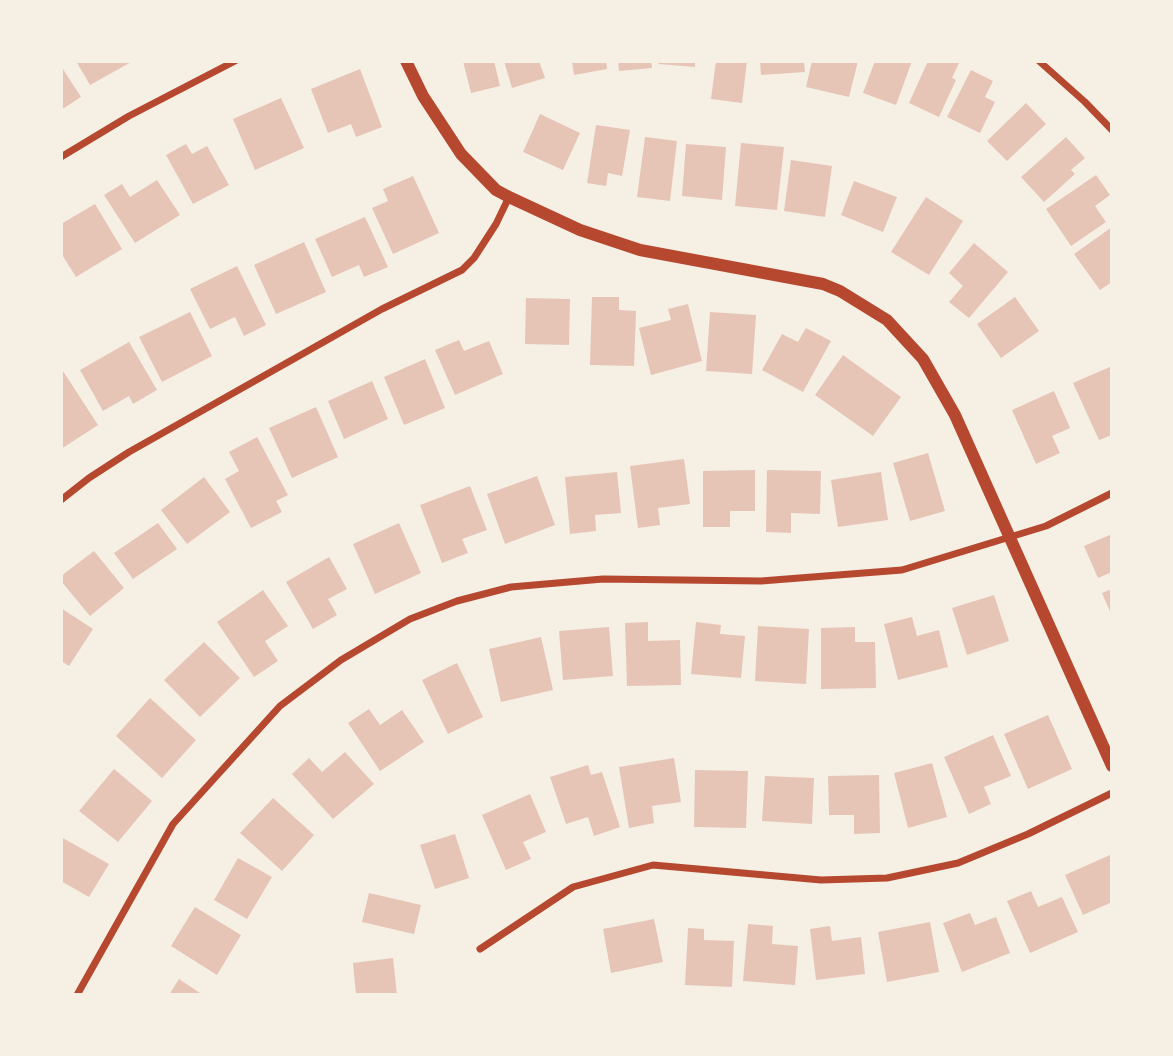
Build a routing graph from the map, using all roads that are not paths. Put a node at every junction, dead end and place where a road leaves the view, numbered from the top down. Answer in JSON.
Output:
{"nodes":[{"id":1,"x":235,"y":61,"type":"edge"},
{"id":2,"x":405,"y":61,"type":"edge"},
{"id":3,"x":1039,"y":61,"type":"edge"},
{"id":4,"x":1112,"y":130,"type":"edge"},
{"id":5,"x":61,"y":157,"type":"edge"},
{"id":6,"x":509,"y":197,"type":"junction"},
{"id":7,"x":1112,"y":493,"type":"edge"},
{"id":8,"x":61,"y":500,"type":"edge"},
{"id":9,"x":1010,"y":537,"type":"junction"},
{"id":10,"x":1112,"y":766,"type":"edge"},
{"id":11,"x":1112,"y":793,"type":"edge"},
{"id":12,"x":480,"y":949,"type":"dead end"},
{"id":13,"x":77,"y":995,"type":"edge"}],
"edges":[{"from":1,"to":5,"type":"street"},
{"from":2,"to":6,"type":"street"},
{"from":3,"to":4,"type":"street"},
{"from":6,"to":8,"type":"street"},
{"from":6,"to":9,"type":"street"},
{"from":7,"to":9,"type":"street"},
{"from":9,"to":10,"type":"street"},
{"from":9,"to":13,"type":"street"},
{"from":11,"to":12,"type":"street"}]}
